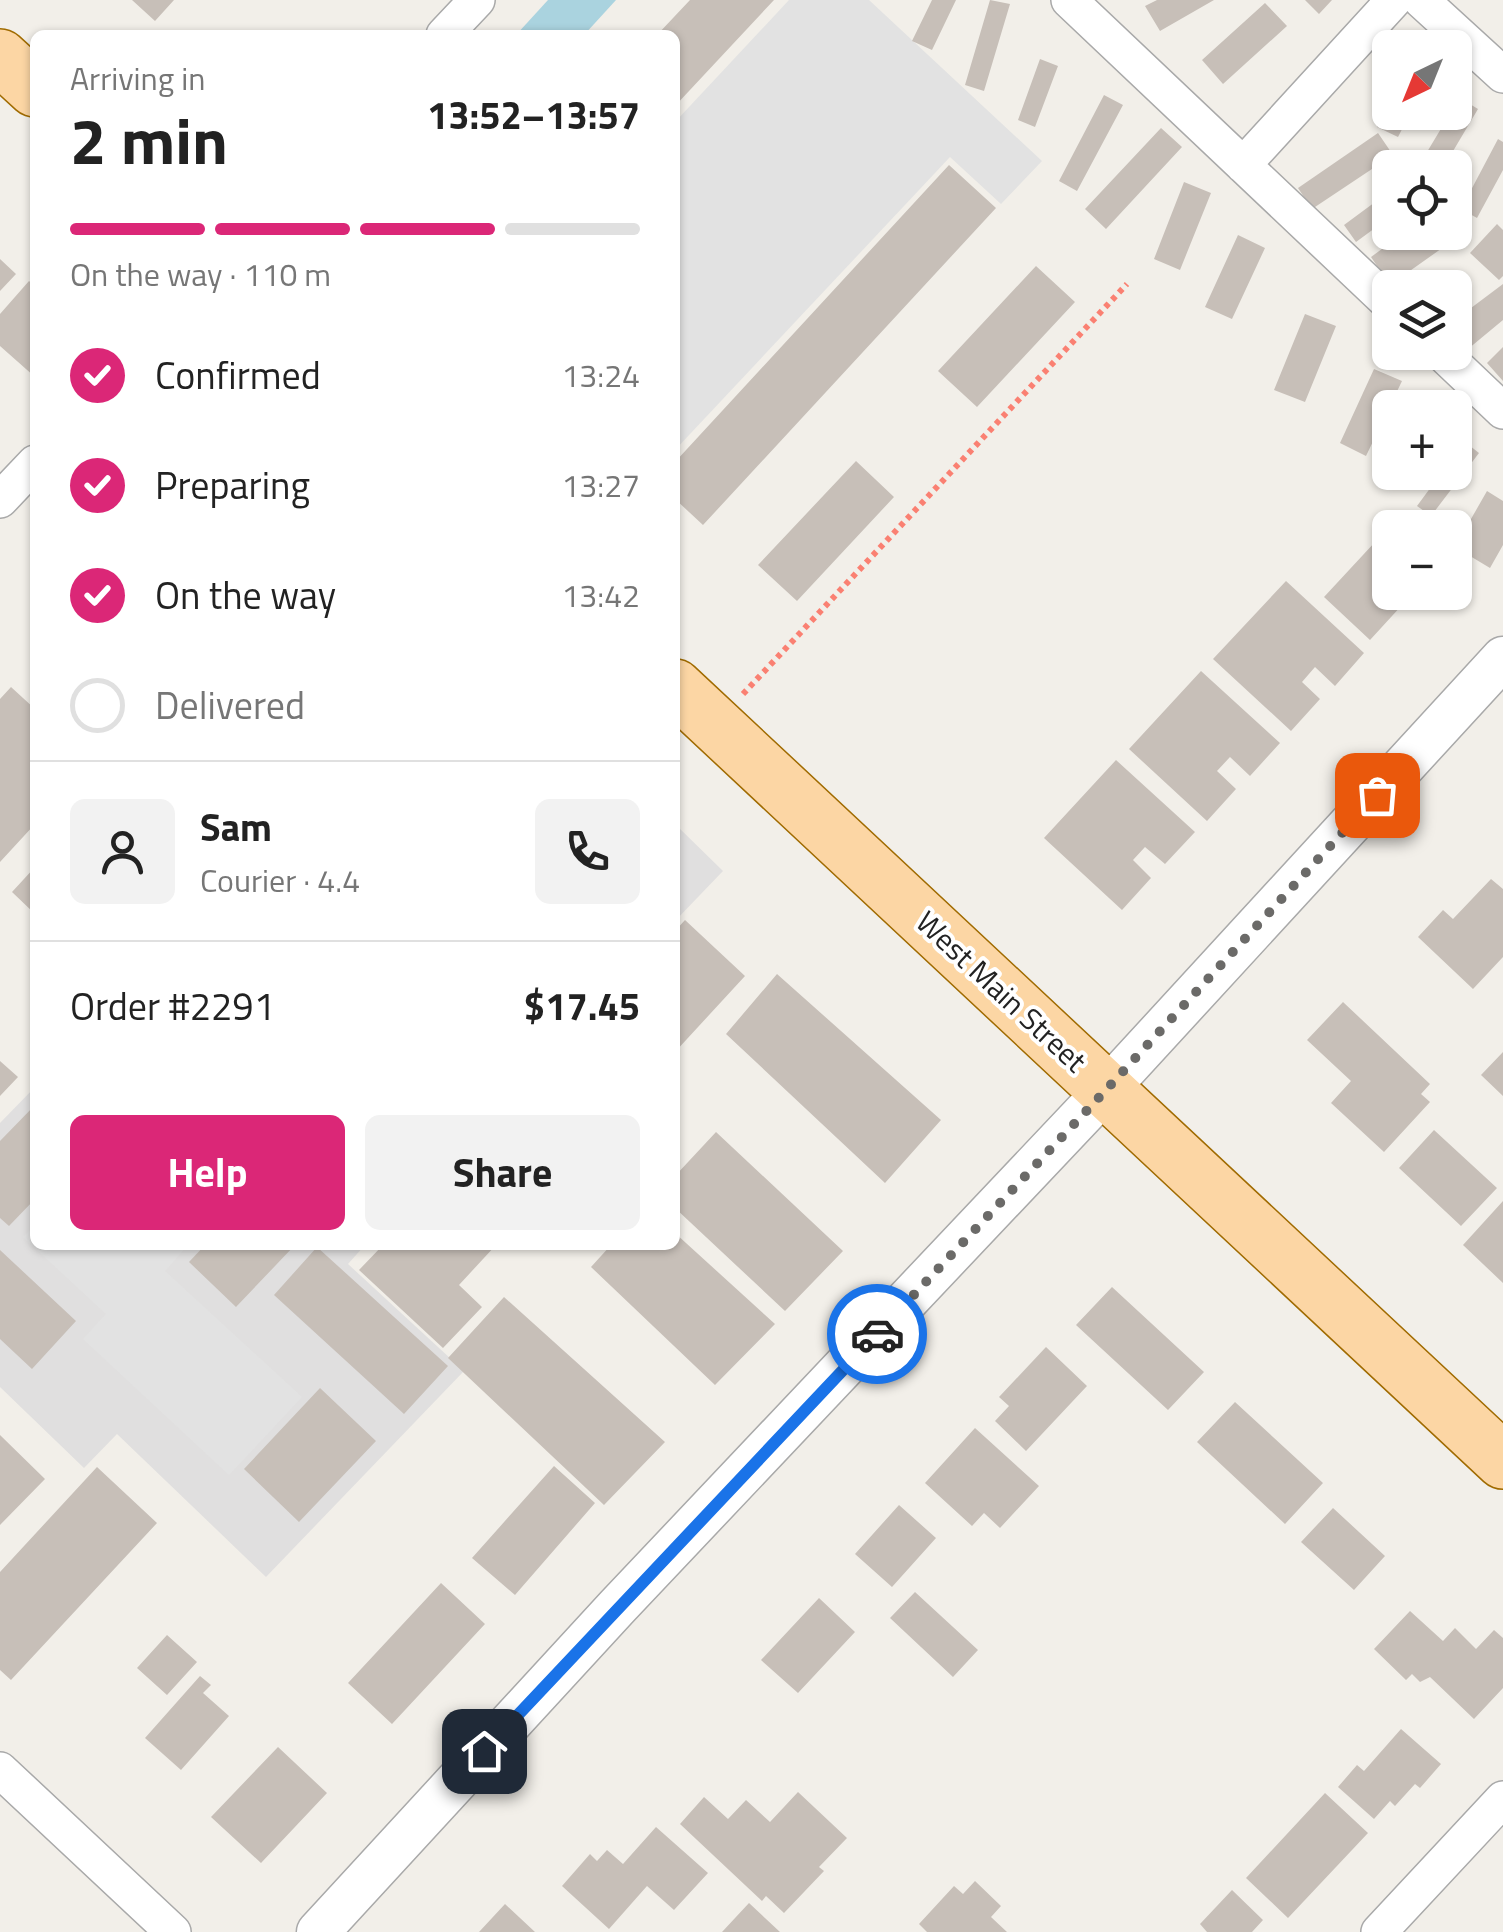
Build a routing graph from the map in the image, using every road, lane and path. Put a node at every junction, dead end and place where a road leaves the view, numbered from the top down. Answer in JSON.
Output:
{"nodes":[{"id":1,"x":476,"y":0,"type":"edge"},
{"id":2,"x":1070,"y":0,"type":"edge"},
{"id":3,"x":1394,"y":0,"type":"edge"},
{"id":4,"x":1422,"y":0,"type":"edge"},
{"id":5,"x":449,"y":30,"type":"edge"},
{"id":6,"x":0,"y":56,"type":"edge"},
{"id":7,"x":1503,"y":75,"type":"edge"},
{"id":8,"x":30,"y":84,"type":"edge"},
{"id":9,"x":1243,"y":165,"type":"junction"},
{"id":10,"x":1127,"y":284,"type":"dead end"},
{"id":11,"x":1372,"y":287,"type":"edge"},
{"id":12,"x":1460,"y":370,"type":"edge"},
{"id":13,"x":1503,"y":411,"type":"edge"},
{"id":14,"x":30,"y":468,"type":"edge"},
{"id":15,"x":0,"y":500,"type":"edge"},
{"id":16,"x":1503,"y":658,"type":"edge"},
{"id":17,"x":680,"y":692,"type":"edge"},
{"id":18,"x":714,"y":724,"type":"junction"},
{"id":19,"x":1106,"y":1090,"type":"junction"},
{"id":20,"x":1503,"y":1461,"type":"edge"},
{"id":21,"x":0,"y":1770,"type":"edge"},
{"id":22,"x":1503,"y":1799,"type":"edge"},
{"id":23,"x":174,"y":1932,"type":"edge"},
{"id":24,"x":318,"y":1932,"type":"edge"},
{"id":25,"x":1379,"y":1932,"type":"edge"}],
"edges":[{"from":1,"to":5,"type":"street"},
{"from":2,"to":9,"type":"street"},
{"from":3,"to":9,"type":"street"},
{"from":4,"to":7,"type":"street"},
{"from":6,"to":8,"type":"main road"},
{"from":9,"to":11,"type":"street"},
{"from":10,"to":18,"type":"path"},
{"from":12,"to":13,"type":"street"},
{"from":14,"to":15,"type":"street"},
{"from":16,"to":19,"type":"street"},
{"from":17,"to":18,"type":"main road","name":"West Main Street"},
{"from":18,"to":19,"type":"main road","name":"West Main Street"},
{"from":19,"to":20,"type":"main road","name":"West Main Street"},
{"from":19,"to":24,"type":"street"},
{"from":21,"to":23,"type":"street"},
{"from":22,"to":25,"type":"street"}]}
